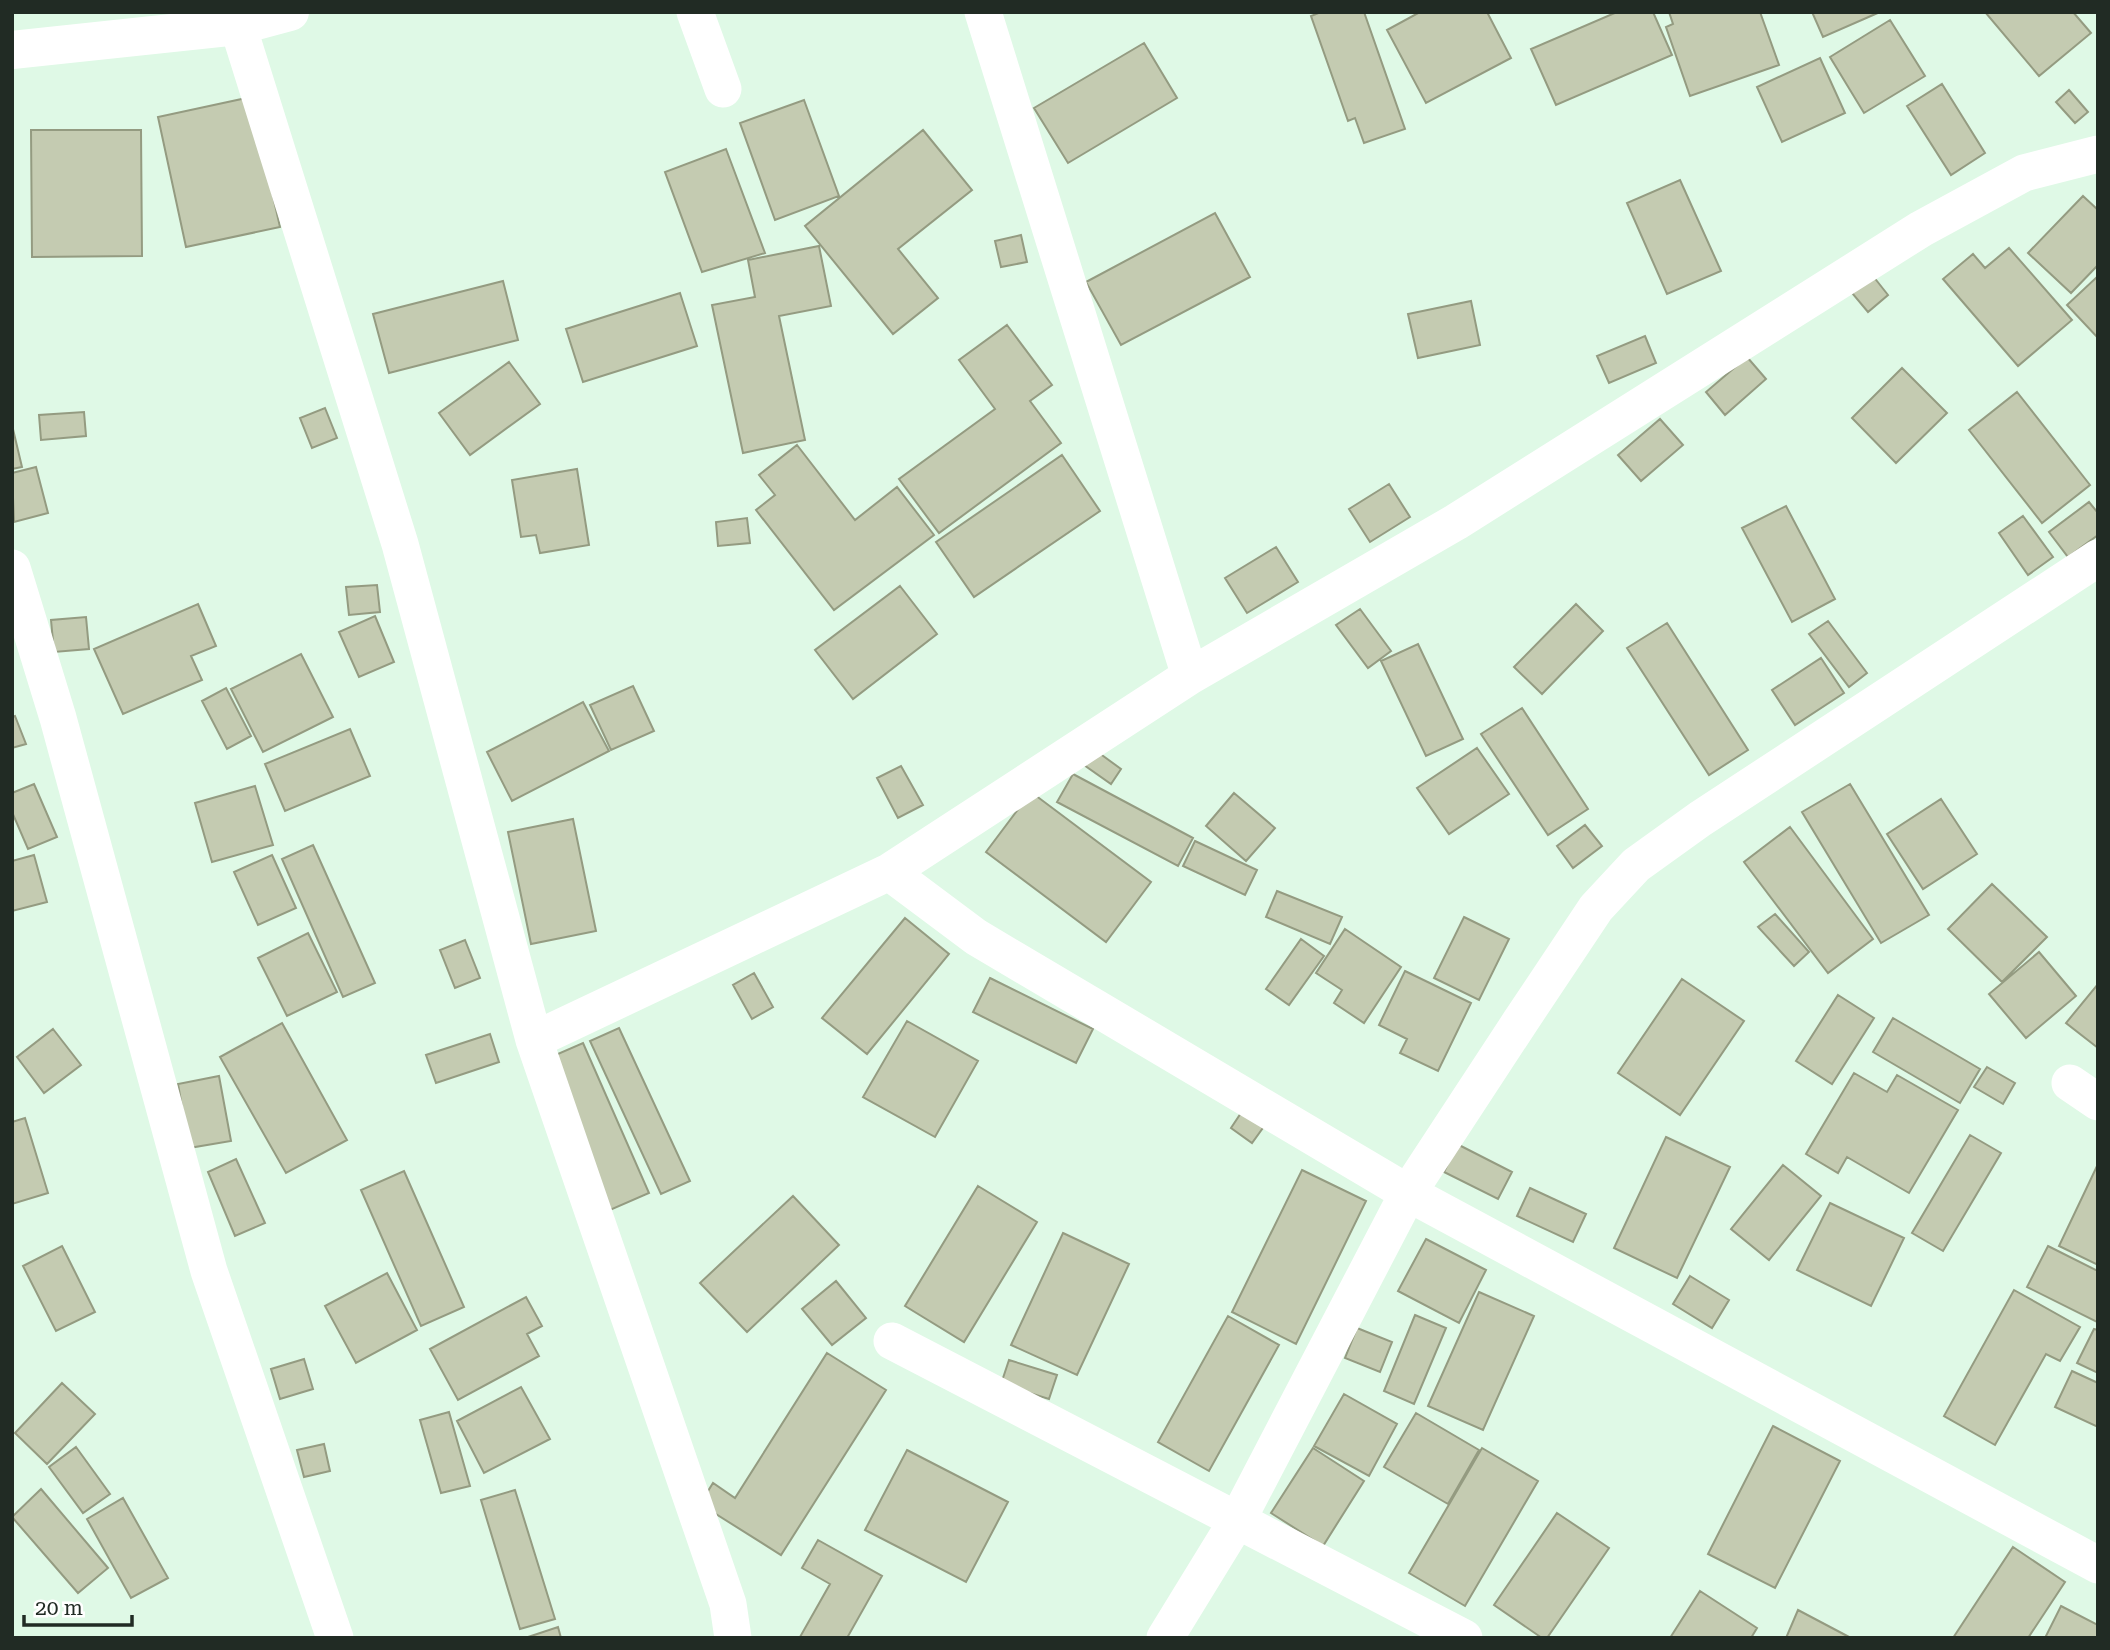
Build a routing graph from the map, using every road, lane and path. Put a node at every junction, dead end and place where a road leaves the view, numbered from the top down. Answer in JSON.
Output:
{"nodes":[{"id":1,"x":290,"y":12,"type":"edge"},
{"id":2,"x":695,"y":12,"type":"edge"},
{"id":3,"x":983,"y":12,"type":"edge"},
{"id":4,"x":238,"y":26,"type":"junction"},
{"id":5,"x":12,"y":50,"type":"edge"},
{"id":6,"x":723,"y":89,"type":"dead end"},
{"id":7,"x":2098,"y":155,"type":"edge"},
{"id":8,"x":2098,"y":558,"type":"edge"},
{"id":9,"x":12,"y":568,"type":"edge"},
{"id":10,"x":1190,"y":676,"type":"junction"},
{"id":11,"x":889,"y":872,"type":"junction"},
{"id":12,"x":534,"y":1040,"type":"junction"},
{"id":13,"x":1408,"y":1194,"type":"junction"},
{"id":14,"x":892,"y":1341,"type":"dead end"},
{"id":15,"x":1238,"y":1519,"type":"junction"},
{"id":16,"x":2098,"y":1565,"type":"edge"},
{"id":17,"x":335,"y":1638,"type":"edge"},
{"id":18,"x":733,"y":1638,"type":"edge"},
{"id":19,"x":1165,"y":1638,"type":"edge"},
{"id":20,"x":1464,"y":1638,"type":"edge"}],
"edges":[{"from":1,"to":4,"type":"street"},
{"from":2,"to":6,"type":"street"},
{"from":3,"to":10,"type":"street"},
{"from":4,"to":5,"type":"street"},
{"from":4,"to":12,"type":"street"},
{"from":7,"to":10,"type":"street"},
{"from":8,"to":13,"type":"street"},
{"from":9,"to":17,"type":"street"},
{"from":10,"to":11,"type":"street"},
{"from":11,"to":12,"type":"street"},
{"from":11,"to":13,"type":"street"},
{"from":12,"to":18,"type":"street"},
{"from":13,"to":15,"type":"street"},
{"from":13,"to":16,"type":"street"},
{"from":14,"to":15,"type":"street"},
{"from":15,"to":19,"type":"street"},
{"from":15,"to":20,"type":"street"}]}
